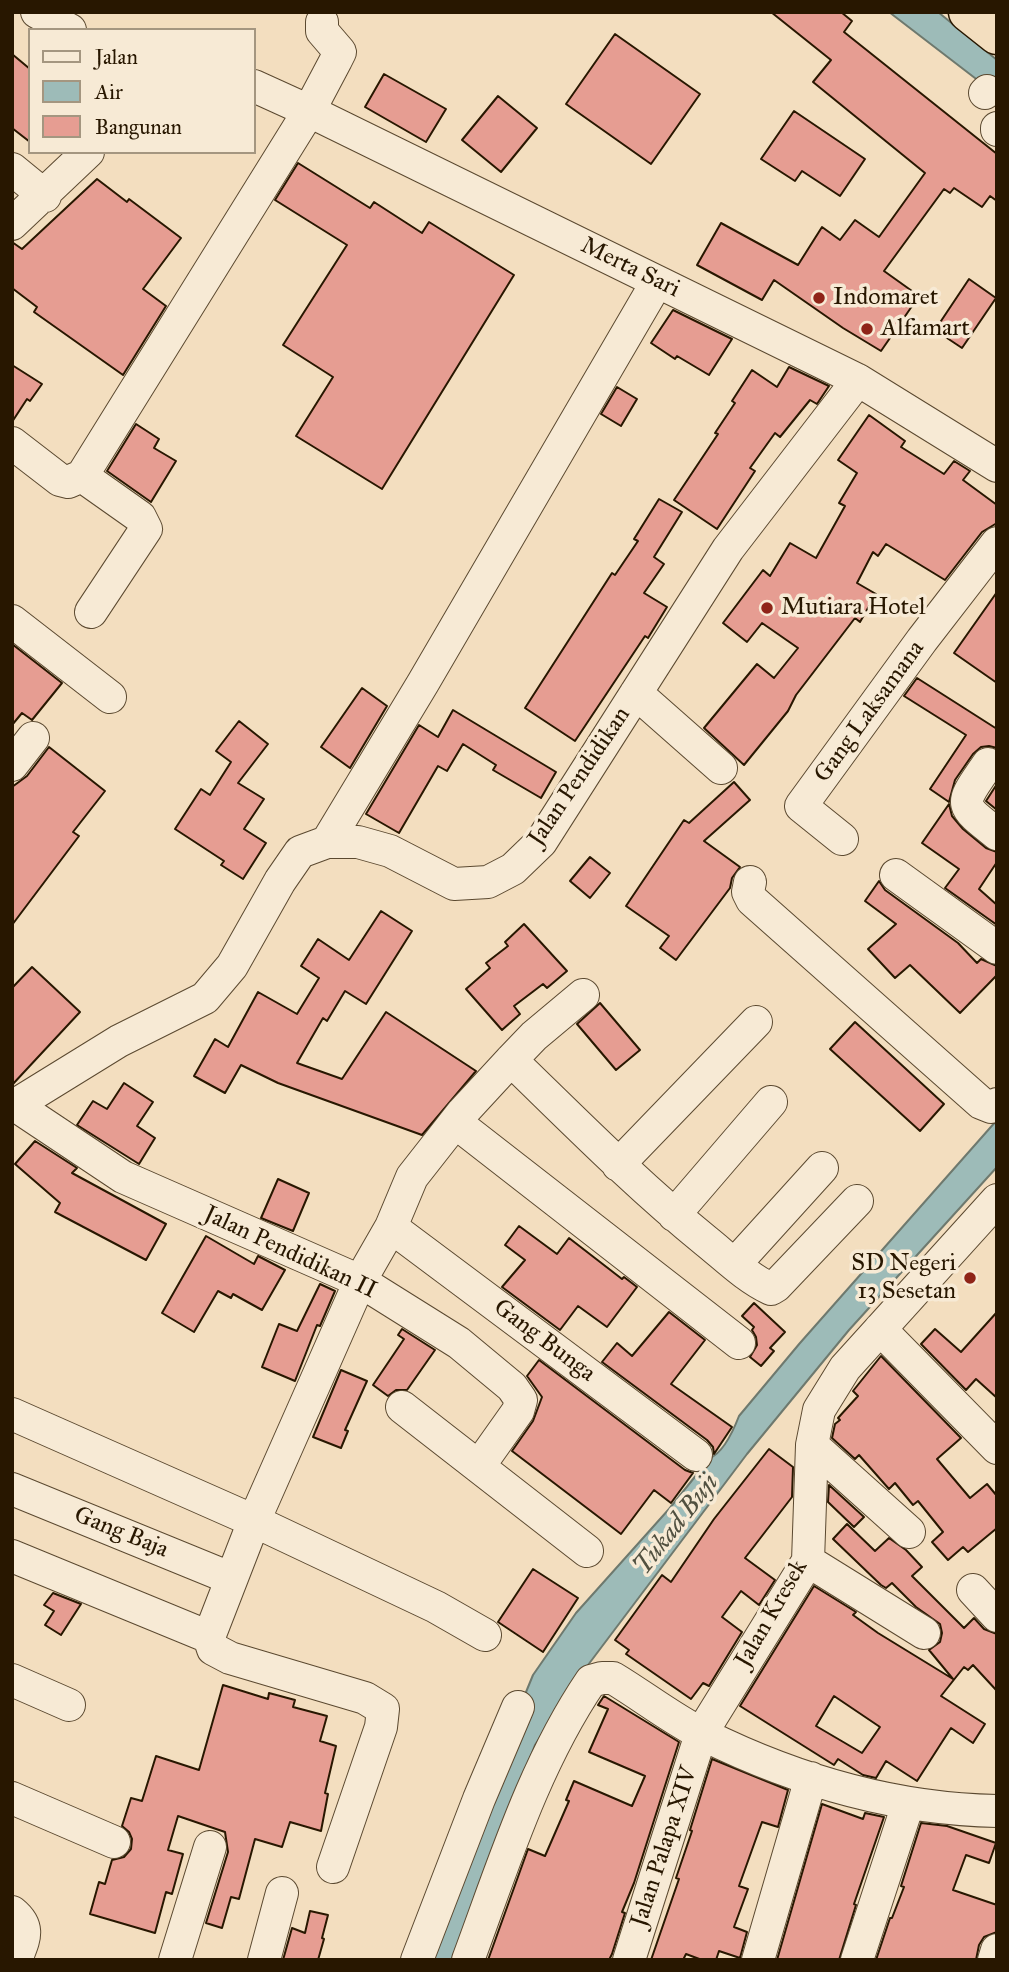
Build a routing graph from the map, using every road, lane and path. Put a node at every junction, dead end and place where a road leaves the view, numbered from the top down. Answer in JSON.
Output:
{"nodes":[{"id":1,"x":37,"y":12,"type":"edge"},
{"id":2,"x":968,"y":12,"type":"edge"},
{"id":3,"x":322,"y":22,"type":"dead end"},
{"id":4,"x":66,"y":28,"type":"edge"},
{"id":5,"x":997,"y":35,"type":"edge"},
{"id":6,"x":256,"y":87,"type":"edge"},
{"id":7,"x":309,"y":111,"type":"junction"},
{"id":8,"x":86,"y":154,"type":"edge"},
{"id":9,"x":12,"y":169,"type":"edge"},
{"id":10,"x":45,"y":196,"type":"junction"},
{"id":11,"x":12,"y":225,"type":"edge"},
{"id":12,"x":657,"y":282,"type":"junction"},
{"id":13,"x":859,"y":380,"type":"junction"},
{"id":14,"x":12,"y":443,"type":"edge"},
{"id":15,"x":997,"y":466,"type":"edge"},
{"id":16,"x":82,"y":476,"type":"junction"},
{"id":17,"x":997,"y":543,"type":"edge"},
{"id":18,"x":91,"y":612,"type":"dead end"},
{"id":19,"x":12,"y":621,"type":"edge"},
{"id":20,"x":636,"y":693,"type":"junction"},
{"id":21,"x":110,"y":697,"type":"dead end"},
{"id":22,"x":33,"y":738,"type":"dead end"},
{"id":23,"x":988,"y":764,"type":"dead end"},
{"id":24,"x":12,"y":765,"type":"edge"},
{"id":25,"x":721,"y":768,"type":"dead end"},
{"id":26,"x":997,"y":834,"type":"edge"},
{"id":27,"x":842,"y":839,"type":"dead end"},
{"id":28,"x":327,"y":842,"type":"junction"},
{"id":29,"x":896,"y":875,"type":"dead end"},
{"id":30,"x":750,"y":883,"type":"dead end"},
{"id":31,"x":997,"y":948,"type":"edge"},
{"id":32,"x":583,"y":995,"type":"dead end"},
{"id":33,"x":757,"y":1022,"type":"dead end"},
{"id":34,"x":511,"y":1060,"type":"junction"},
{"id":35,"x":771,"y":1102,"type":"dead end"},
{"id":36,"x":14,"y":1106,"type":"edge"},
{"id":37,"x":994,"y":1106,"type":"edge"},
{"id":38,"x":455,"y":1122,"type":"junction"},
{"id":39,"x":618,"y":1165,"type":"junction"},
{"id":40,"x":822,"y":1168,"type":"dead end"},
{"id":41,"x":997,"y":1200,"type":"edge"},
{"id":42,"x":857,"y":1201,"type":"dead end"},
{"id":43,"x":674,"y":1215,"type":"junction"},
{"id":44,"x":391,"y":1227,"type":"junction"},
{"id":45,"x":735,"y":1264,"type":"junction"},
{"id":46,"x":360,"y":1281,"type":"junction"},
{"id":47,"x":880,"y":1329,"type":"junction"},
{"id":48,"x":739,"y":1343,"type":"dead end"},
{"id":49,"x":402,"y":1407,"type":"dead end"},
{"id":50,"x":12,"y":1414,"type":"edge"},
{"id":51,"x":812,"y":1445,"type":"junction"},
{"id":52,"x":997,"y":1448,"type":"edge"},
{"id":53,"x":696,"y":1455,"type":"dead end"},
{"id":54,"x":479,"y":1466,"type":"junction"},
{"id":55,"x":12,"y":1489,"type":"edge"},
{"id":56,"x":254,"y":1521,"type":"junction"},
{"id":57,"x":909,"y":1532,"type":"dead end"},
{"id":58,"x":587,"y":1551,"type":"dead end"},
{"id":59,"x":12,"y":1556,"type":"edge"},
{"id":60,"x":807,"y":1561,"type":"junction"},
{"id":61,"x":230,"y":1578,"type":"junction"},
{"id":62,"x":973,"y":1590,"type":"dead end"},
{"id":63,"x":997,"y":1616,"type":"edge"},
{"id":64,"x":924,"y":1633,"type":"dead end"},
{"id":65,"x":485,"y":1636,"type":"dead end"},
{"id":66,"x":209,"y":1637,"type":"junction"},
{"id":67,"x":12,"y":1680,"type":"edge"},
{"id":68,"x":69,"y":1705,"type":"dead end"},
{"id":69,"x":518,"y":1707,"type":"dead end"},
{"id":70,"x":701,"y":1734,"type":"junction"},
{"id":71,"x":811,"y":1778,"type":"junction"},
{"id":72,"x":12,"y":1798,"type":"edge"},
{"id":73,"x":908,"y":1804,"type":"junction"},
{"id":74,"x":997,"y":1811,"type":"edge"},
{"id":75,"x":114,"y":1842,"type":"dead end"},
{"id":76,"x":210,"y":1847,"type":"dead end"},
{"id":77,"x":333,"y":1867,"type":"dead end"},
{"id":78,"x":282,"y":1893,"type":"dead end"},
{"id":79,"x":12,"y":1912,"type":"edge"},
{"id":80,"x":997,"y":1950,"type":"edge"},
{"id":81,"x":16,"y":1960,"type":"edge"},
{"id":82,"x":175,"y":1960,"type":"edge"},
{"id":83,"x":264,"y":1960,"type":"edge"},
{"id":84,"x":417,"y":1960,"type":"edge"},
{"id":85,"x":468,"y":1960,"type":"edge"},
{"id":86,"x":629,"y":1960,"type":"edge"},
{"id":87,"x":758,"y":1960,"type":"edge"},
{"id":88,"x":857,"y":1960,"type":"edge"},
{"id":89,"x":994,"y":1960,"type":"edge"}],
"edges":[{"from":1,"to":4,"type":"street"},
{"from":2,"to":5,"type":"highway"},
{"from":3,"to":7,"type":"street"},
{"from":6,"to":7,"type":"street","name":"Merta Sari"},
{"from":7,"to":12,"type":"street","name":"Merta Sari"},
{"from":7,"to":16,"type":"street"},
{"from":8,"to":10,"type":"street"},
{"from":9,"to":10,"type":"street"},
{"from":10,"to":11,"type":"street"},
{"from":12,"to":13,"type":"street","name":"Merta Sari"},
{"from":12,"to":28,"type":"street"},
{"from":13,"to":15,"type":"street","name":"Merta Sari"},
{"from":13,"to":20,"type":"street","name":"Jalan Pendidikan"},
{"from":14,"to":16,"type":"street"},
{"from":16,"to":18,"type":"street"},
{"from":17,"to":27,"type":"street","name":"Gang Laksamana"},
{"from":19,"to":21,"type":"street"},
{"from":20,"to":25,"type":"street"},
{"from":20,"to":28,"type":"street","name":"Jalan Pendidikan"},
{"from":22,"to":24,"type":"street"},
{"from":23,"to":26,"type":"street"},
{"from":28,"to":36,"type":"street","name":"Jalan Pendidikan"},
{"from":29,"to":31,"type":"street"},
{"from":30,"to":37,"type":"street"},
{"from":32,"to":34,"type":"street"},
{"from":33,"to":39,"type":"street"},
{"from":34,"to":38,"type":"street"},
{"from":34,"to":39,"type":"street"},
{"from":35,"to":43,"type":"street"},
{"from":36,"to":46,"type":"street","name":"Jalan Pendidikan II"},
{"from":38,"to":44,"type":"street"},
{"from":38,"to":48,"type":"street"},
{"from":39,"to":43,"type":"street"},
{"from":40,"to":45,"type":"street"},
{"from":41,"to":47,"type":"street","name":"Jalan Kresek"},
{"from":42,"to":45,"type":"street"},
{"from":43,"to":45,"type":"street"},
{"from":44,"to":46,"type":"street"},
{"from":44,"to":53,"type":"street","name":"Gang Bunga"},
{"from":46,"to":54,"type":"street","name":"Jalan Pendidikan II"},
{"from":46,"to":56,"type":"street"},
{"from":47,"to":51,"type":"street","name":"Jalan Kresek"},
{"from":47,"to":52,"type":"street"},
{"from":49,"to":54,"type":"street"},
{"from":50,"to":56,"type":"street"},
{"from":51,"to":57,"type":"street"},
{"from":51,"to":60,"type":"street","name":"Jalan Kresek"},
{"from":54,"to":58,"type":"street"},
{"from":55,"to":61,"type":"street","name":"Gang Baja"},
{"from":56,"to":61,"type":"street"},
{"from":56,"to":65,"type":"street"},
{"from":59,"to":66,"type":"street"},
{"from":60,"to":64,"type":"street"},
{"from":60,"to":70,"type":"street","name":"Jalan Kresek"},
{"from":61,"to":66,"type":"street"},
{"from":62,"to":63,"type":"street"},
{"from":66,"to":77,"type":"street"},
{"from":67,"to":68,"type":"street"},
{"from":69,"to":84,"type":"street"},
{"from":70,"to":71,"type":"street"},
{"from":70,"to":85,"type":"street"},
{"from":70,"to":86,"type":"street","name":"Jalan Palapa XIV"},
{"from":71,"to":73,"type":"street"},
{"from":71,"to":87,"type":"street"},
{"from":72,"to":75,"type":"street"},
{"from":73,"to":74,"type":"street"},
{"from":73,"to":88,"type":"street"},
{"from":76,"to":82,"type":"street"},
{"from":78,"to":83,"type":"street"},
{"from":79,"to":81,"type":"street"},
{"from":80,"to":89,"type":"street"}]}
